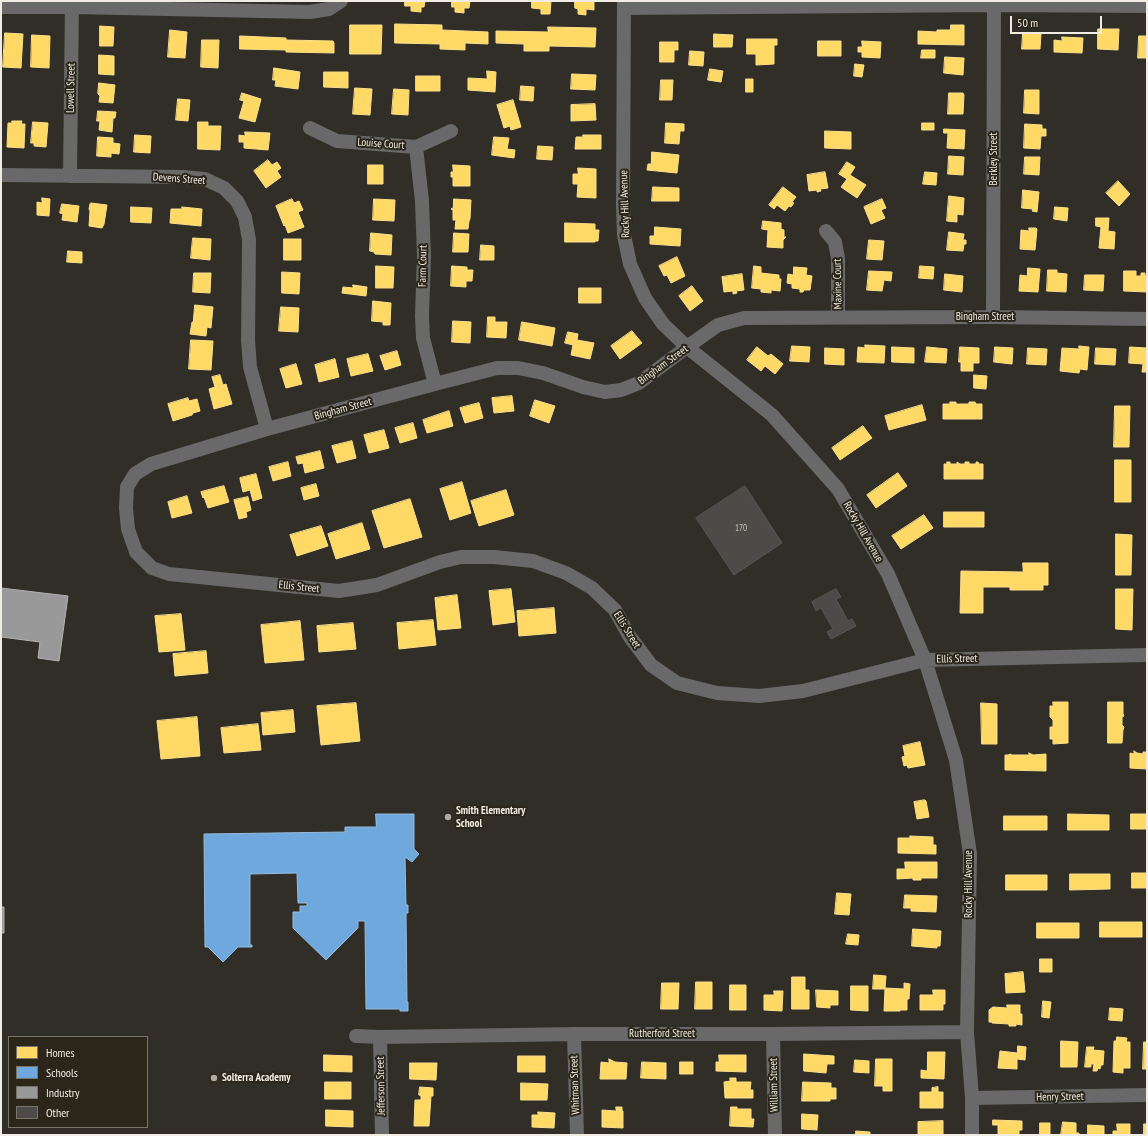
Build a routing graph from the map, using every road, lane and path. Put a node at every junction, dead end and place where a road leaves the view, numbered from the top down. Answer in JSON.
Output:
{"nodes":[{"id":1,"x":341,"y":1,"type":"edge"},
{"id":2,"x":994,"y":3,"type":"edge"},
{"id":3,"x":72,"y":4,"type":"edge"},
{"id":4,"x":624,"y":4,"type":"edge"},
{"id":5,"x":1147,"y":6,"type":"edge"},
{"id":6,"x":1,"y":7,"type":"edge"},
{"id":7,"x":310,"y":128,"type":"dead end"},
{"id":8,"x":451,"y":131,"type":"dead end"},
{"id":9,"x":416,"y":147,"type":"junction"},
{"id":10,"x":1,"y":175,"type":"edge"},
{"id":11,"x":70,"y":176,"type":"junction"},
{"id":12,"x":826,"y":231,"type":"dead end"},
{"id":13,"x":838,"y":317,"type":"junction"},
{"id":14,"x":993,"y":317,"type":"junction"},
{"id":15,"x":1147,"y":318,"type":"edge"},
{"id":16,"x":687,"y":347,"type":"junction"},
{"id":17,"x":435,"y":384,"type":"junction"},
{"id":18,"x":267,"y":429,"type":"junction"},
{"id":19,"x":127,"y":487,"type":"joint"},
{"id":20,"x":1147,"y":654,"type":"edge"},
{"id":21,"x":925,"y":660,"type":"junction"},
{"id":22,"x":967,"y":1032,"type":"junction"},
{"id":23,"x":574,"y":1034,"type":"junction"},
{"id":24,"x":773,"y":1034,"type":"junction"},
{"id":25,"x":356,"y":1036,"type":"dead end"},
{"id":26,"x":380,"y":1037,"type":"junction"},
{"id":27,"x":1147,"y":1095,"type":"edge"},
{"id":28,"x":972,"y":1098,"type":"junction"},
{"id":29,"x":382,"y":1135,"type":"edge"},
{"id":30,"x":577,"y":1135,"type":"edge"},
{"id":31,"x":775,"y":1135,"type":"edge"},
{"id":32,"x":972,"y":1135,"type":"edge"}],
"edges":[{"from":1,"to":3,"type":"street"},
{"from":2,"to":4,"type":"street"},
{"from":2,"to":5,"type":"street"},
{"from":2,"to":14,"type":"street","name":"Berkley Street"},
{"from":3,"to":6,"type":"street"},
{"from":3,"to":11,"type":"street","name":"Lowell Street"},
{"from":4,"to":16,"type":"street","name":"Rocky Hill Avenue"},
{"from":7,"to":9,"type":"street","name":"Louise Court"},
{"from":8,"to":9,"type":"street","name":"Louise Court"},
{"from":9,"to":17,"type":"street","name":"Farm Court"},
{"from":10,"to":11,"type":"street","name":"Devens Street"},
{"from":11,"to":18,"type":"street","name":"Devens Street"},
{"from":12,"to":13,"type":"street","name":"Maxine Court"},
{"from":13,"to":14,"type":"street","name":"Bingham Street"},
{"from":13,"to":16,"type":"street","name":"Bingham Street"},
{"from":14,"to":15,"type":"street","name":"Bingham Street"},
{"from":16,"to":17,"type":"street","name":"Bingham Street"},
{"from":16,"to":21,"type":"street","name":"Rocky Hill Avenue"},
{"from":17,"to":18,"type":"street","name":"Bingham Street"},
{"from":18,"to":19,"type":"street","name":"Bingham Street"},
{"from":19,"to":21,"type":"street","name":"Ellis Street"},
{"from":20,"to":21,"type":"street","name":"Ellis Street"},
{"from":21,"to":22,"type":"street","name":"Rocky Hill Avenue"},
{"from":22,"to":24,"type":"street","name":"Rutherford Street"},
{"from":22,"to":28,"type":"street","name":"Rocky Hill Avenue"},
{"from":23,"to":24,"type":"street","name":"Rutherford Street"},
{"from":23,"to":26,"type":"street","name":"Rutherford Street"},
{"from":23,"to":30,"type":"street","name":"Whitman Street"},
{"from":24,"to":31,"type":"street","name":"William Street"},
{"from":25,"to":26,"type":"street","name":"Rutherford Street"},
{"from":26,"to":29,"type":"street","name":"Jefferson Street"},
{"from":27,"to":28,"type":"street","name":"Henry Street"},
{"from":28,"to":32,"type":"street","name":"Rocky Hill Avenue"}]}
